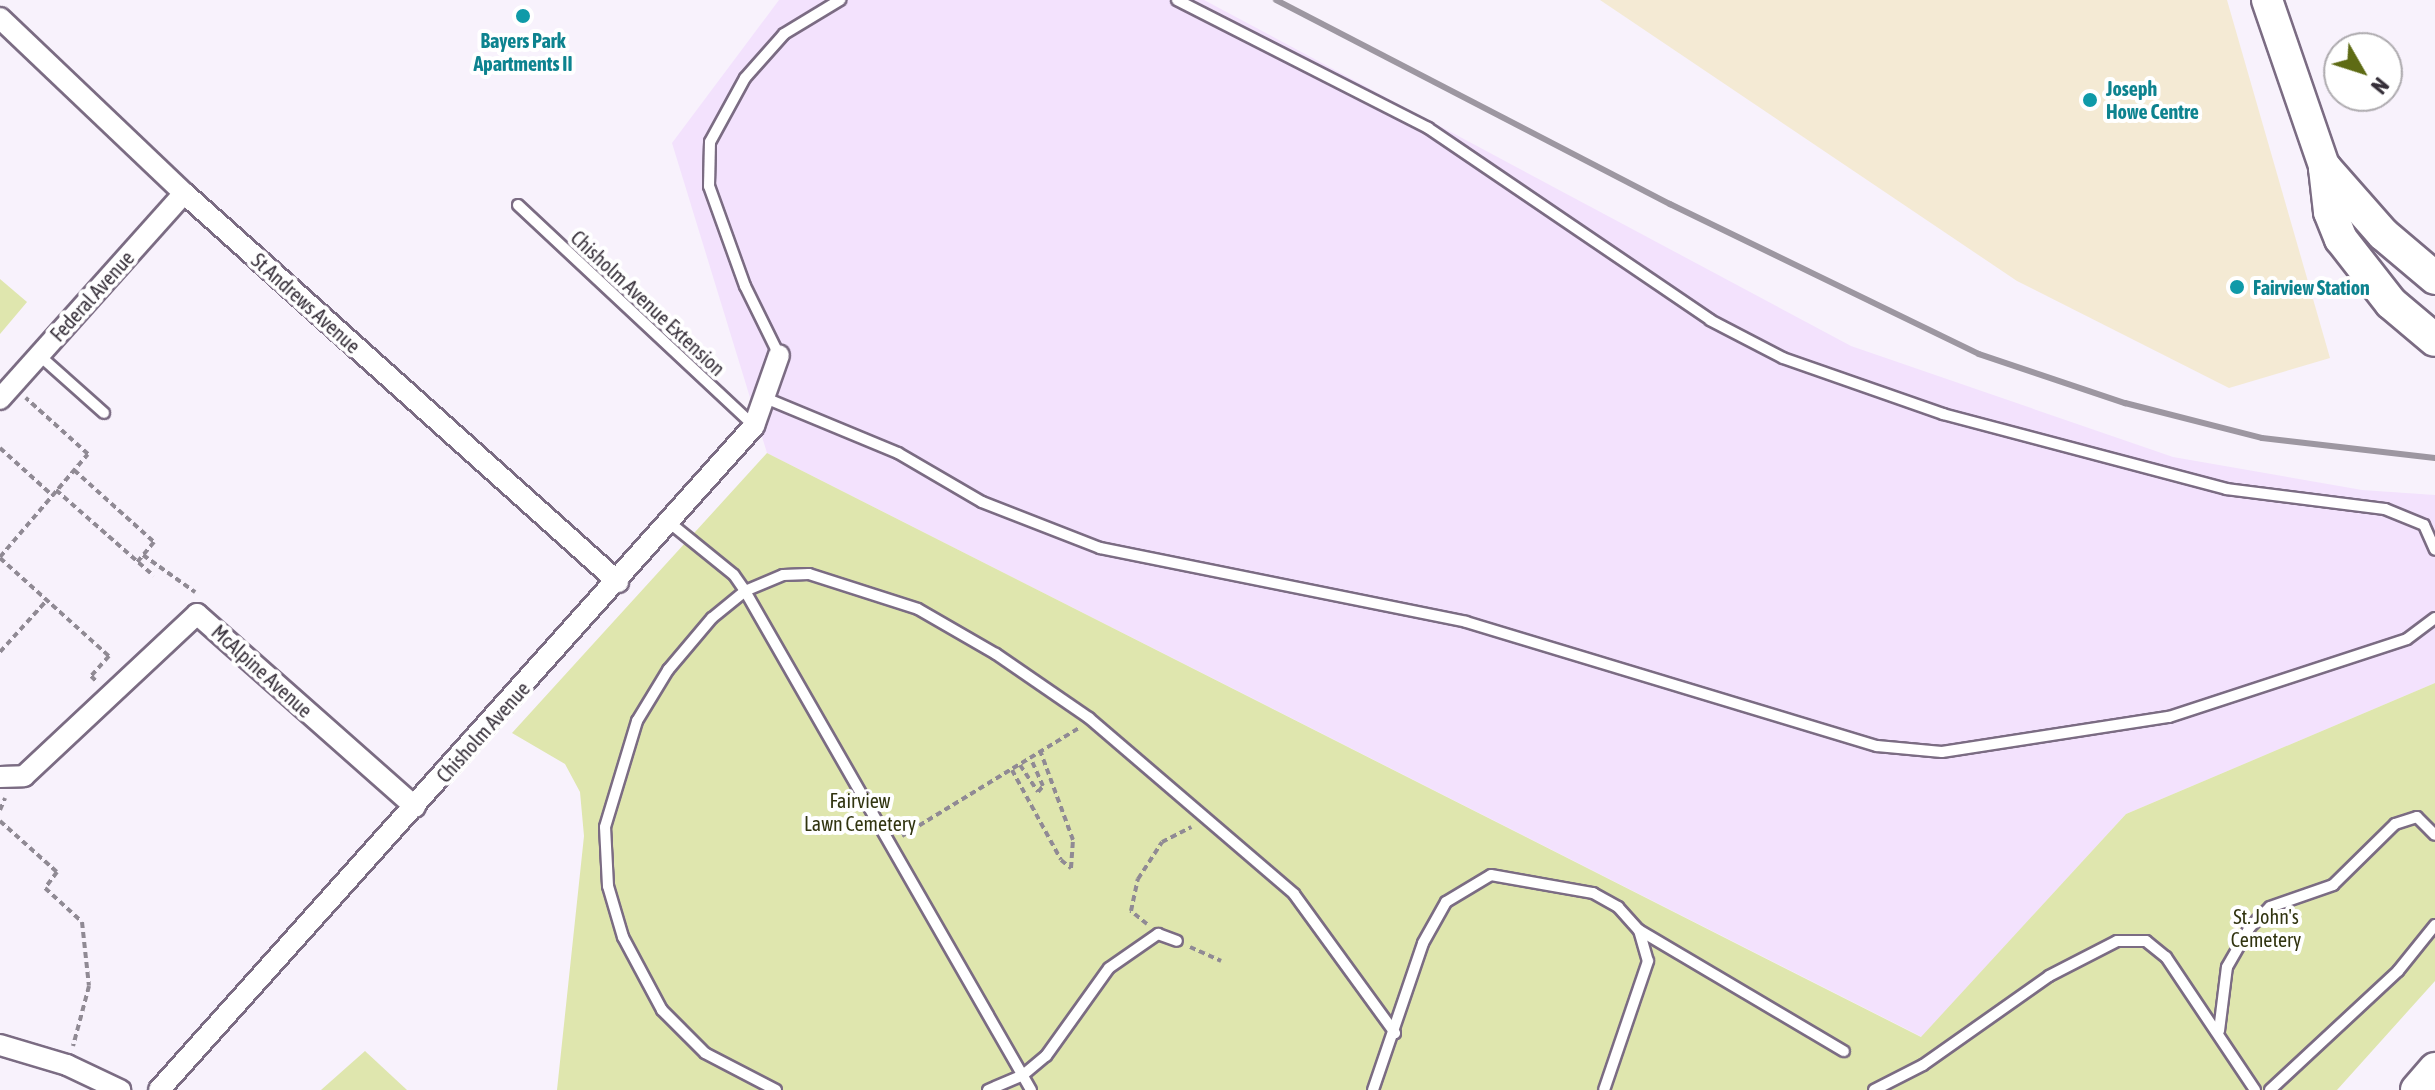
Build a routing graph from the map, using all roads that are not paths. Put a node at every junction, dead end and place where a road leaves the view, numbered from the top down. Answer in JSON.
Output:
{"nodes":[{"id":1,"x":840,"y":0,"type":"edge"},
{"id":2,"x":1177,"y":0,"type":"edge"},
{"id":3,"x":2267,"y":0,"type":"edge"},
{"id":4,"x":0,"y":18,"type":"edge"},
{"id":5,"x":2325,"y":168,"type":"junction"},
{"id":6,"x":184,"y":193,"type":"junction"},
{"id":7,"x":518,"y":205,"type":"dead end"},
{"id":8,"x":2435,"y":278,"type":"edge"},
{"id":9,"x":2435,"y":340,"type":"edge"},
{"id":10,"x":39,"y":355,"type":"junction"},
{"id":11,"x":779,"y":355,"type":"joint"},
{"id":12,"x":6,"y":392,"type":"edge"},
{"id":13,"x":762,"y":397,"type":"junction"},
{"id":14,"x":104,"y":413,"type":"dead end"},
{"id":15,"x":754,"y":426,"type":"junction"},
{"id":16,"x":670,"y":523,"type":"junction"},
{"id":17,"x":2435,"y":550,"type":"edge"},
{"id":18,"x":618,"y":582,"type":"junction"},
{"id":19,"x":745,"y":591,"type":"junction"},
{"id":20,"x":2434,"y":621,"type":"edge"},
{"id":21,"x":0,"y":777,"type":"edge"},
{"id":22,"x":415,"y":807,"type":"junction"},
{"id":23,"x":2435,"y":835,"type":"edge"},
{"id":24,"x":2435,"y":925,"type":"edge"},
{"id":25,"x":1639,"y":930,"type":"junction"},
{"id":26,"x":1177,"y":941,"type":"road end"},
{"id":27,"x":2219,"y":1031,"type":"junction"},
{"id":28,"x":1395,"y":1033,"type":"junction"},
{"id":29,"x":0,"y":1045,"type":"edge"},
{"id":30,"x":1844,"y":1051,"type":"dead end"},
{"id":31,"x":2435,"y":1069,"type":"edge"},
{"id":32,"x":1023,"y":1075,"type":"junction"},
{"id":33,"x":120,"y":1090,"type":"edge"},
{"id":34,"x":159,"y":1090,"type":"edge"},
{"id":35,"x":776,"y":1090,"type":"edge"},
{"id":36,"x":988,"y":1090,"type":"edge"},
{"id":37,"x":1031,"y":1090,"type":"edge"},
{"id":38,"x":1373,"y":1090,"type":"edge"},
{"id":39,"x":1604,"y":1090,"type":"edge"},
{"id":40,"x":1874,"y":1090,"type":"edge"},
{"id":41,"x":2255,"y":1090,"type":"edge"},
{"id":42,"x":2270,"y":1090,"type":"edge"},
{"id":43,"x":2417,"y":1090,"type":"edge"}],
"edges":[{"from":1,"to":11,"type":"lane"},
{"from":2,"to":17,"type":"lane"},
{"from":3,"to":5,"type":"main road"},
{"from":4,"to":6,"type":"street","name":"St Andrews Avenue"},
{"from":5,"to":8,"type":"main road"},
{"from":5,"to":9,"type":"main road"},
{"from":6,"to":10,"type":"street","name":"Federal Avenue"},
{"from":6,"to":18,"type":"street","name":"St Andrews Avenue"},
{"from":7,"to":15,"type":"lane","name":"Chisholm Avenue Extension"},
{"from":10,"to":12,"type":"street","name":"Federal Avenue"},
{"from":10,"to":14,"type":"lane"},
{"from":11,"to":13,"type":"street","name":"Chisholm Avenue"},
{"from":13,"to":15,"type":"street","name":"Chisholm Avenue"},
{"from":13,"to":20,"type":"lane"},
{"from":15,"to":16,"type":"street","name":"Chisholm Avenue"},
{"from":16,"to":18,"type":"street","name":"Chisholm Avenue"},
{"from":16,"to":19,"type":"lane"},
{"from":18,"to":22,"type":"street","name":"Chisholm Avenue"},
{"from":19,"to":28,"type":"lane"},
{"from":19,"to":32,"type":"lane"},
{"from":19,"to":35,"type":"lane"},
{"from":21,"to":22,"type":"street","name":"McAlpine Avenue"},
{"from":22,"to":34,"type":"street","name":"Chisholm Avenue"},
{"from":23,"to":27,"type":"lane"},
{"from":24,"to":42,"type":"lane"},
{"from":25,"to":28,"type":"lane"},
{"from":25,"to":30,"type":"lane"},
{"from":25,"to":39,"type":"lane"},
{"from":26,"to":32,"type":"lane"},
{"from":27,"to":40,"type":"lane"},
{"from":27,"to":41,"type":"lane"},
{"from":28,"to":38,"type":"lane"},
{"from":29,"to":33,"type":"street"},
{"from":31,"to":43,"type":"main road"},
{"from":32,"to":36,"type":"lane"},
{"from":32,"to":37,"type":"lane"}]}
